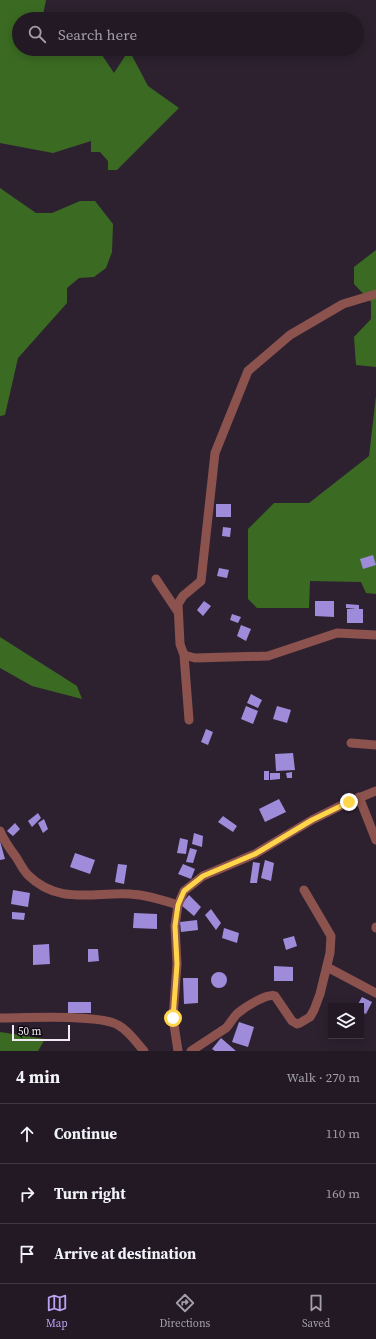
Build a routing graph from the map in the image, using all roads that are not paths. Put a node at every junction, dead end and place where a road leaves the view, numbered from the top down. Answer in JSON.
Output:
{"nodes":[{"id":1,"x":376,"y":294,"type":"edge"},
{"id":2,"x":156,"y":579,"type":"dead end"},
{"id":3,"x":178,"y":614,"type":"junction"},
{"id":4,"x":376,"y":635,"type":"edge"},
{"id":5,"x":184,"y":655,"type":"junction"},
{"id":6,"x":189,"y":720,"type":"dead end"},
{"id":7,"x":350,"y":742,"type":"dead end"},
{"id":8,"x":376,"y":745,"type":"edge"},
{"id":9,"x":376,"y":791,"type":"edge"},
{"id":10,"x":359,"y":797,"type":"junction"},
{"id":11,"x":0,"y":831,"type":"edge"},
{"id":12,"x":376,"y":840,"type":"edge"},
{"id":13,"x":304,"y":890,"type":"dead end"},
{"id":14,"x":178,"y":905,"type":"junction"},
{"id":15,"x":327,"y":967,"type":"junction"},
{"id":16,"x":376,"y":993,"type":"edge"},
{"id":17,"x":0,"y":1018,"type":"edge"},
{"id":18,"x":144,"y":1051,"type":"edge"},
{"id":19,"x":178,"y":1051,"type":"edge"},
{"id":20,"x":191,"y":1051,"type":"edge"}],
"edges":[{"from":1,"to":3,"type":"street"},
{"from":2,"to":3,"type":"street"},
{"from":3,"to":5,"type":"street"},
{"from":4,"to":5,"type":"street"},
{"from":5,"to":6,"type":"street"},
{"from":7,"to":8,"type":"street"},
{"from":9,"to":10,"type":"street"},
{"from":10,"to":12,"type":"street"},
{"from":10,"to":14,"type":"street"},
{"from":11,"to":14,"type":"street"},
{"from":13,"to":15,"type":"street"},
{"from":14,"to":19,"type":"street"},
{"from":15,"to":16,"type":"street"},
{"from":15,"to":20,"type":"street"},
{"from":17,"to":18,"type":"street"}]}
